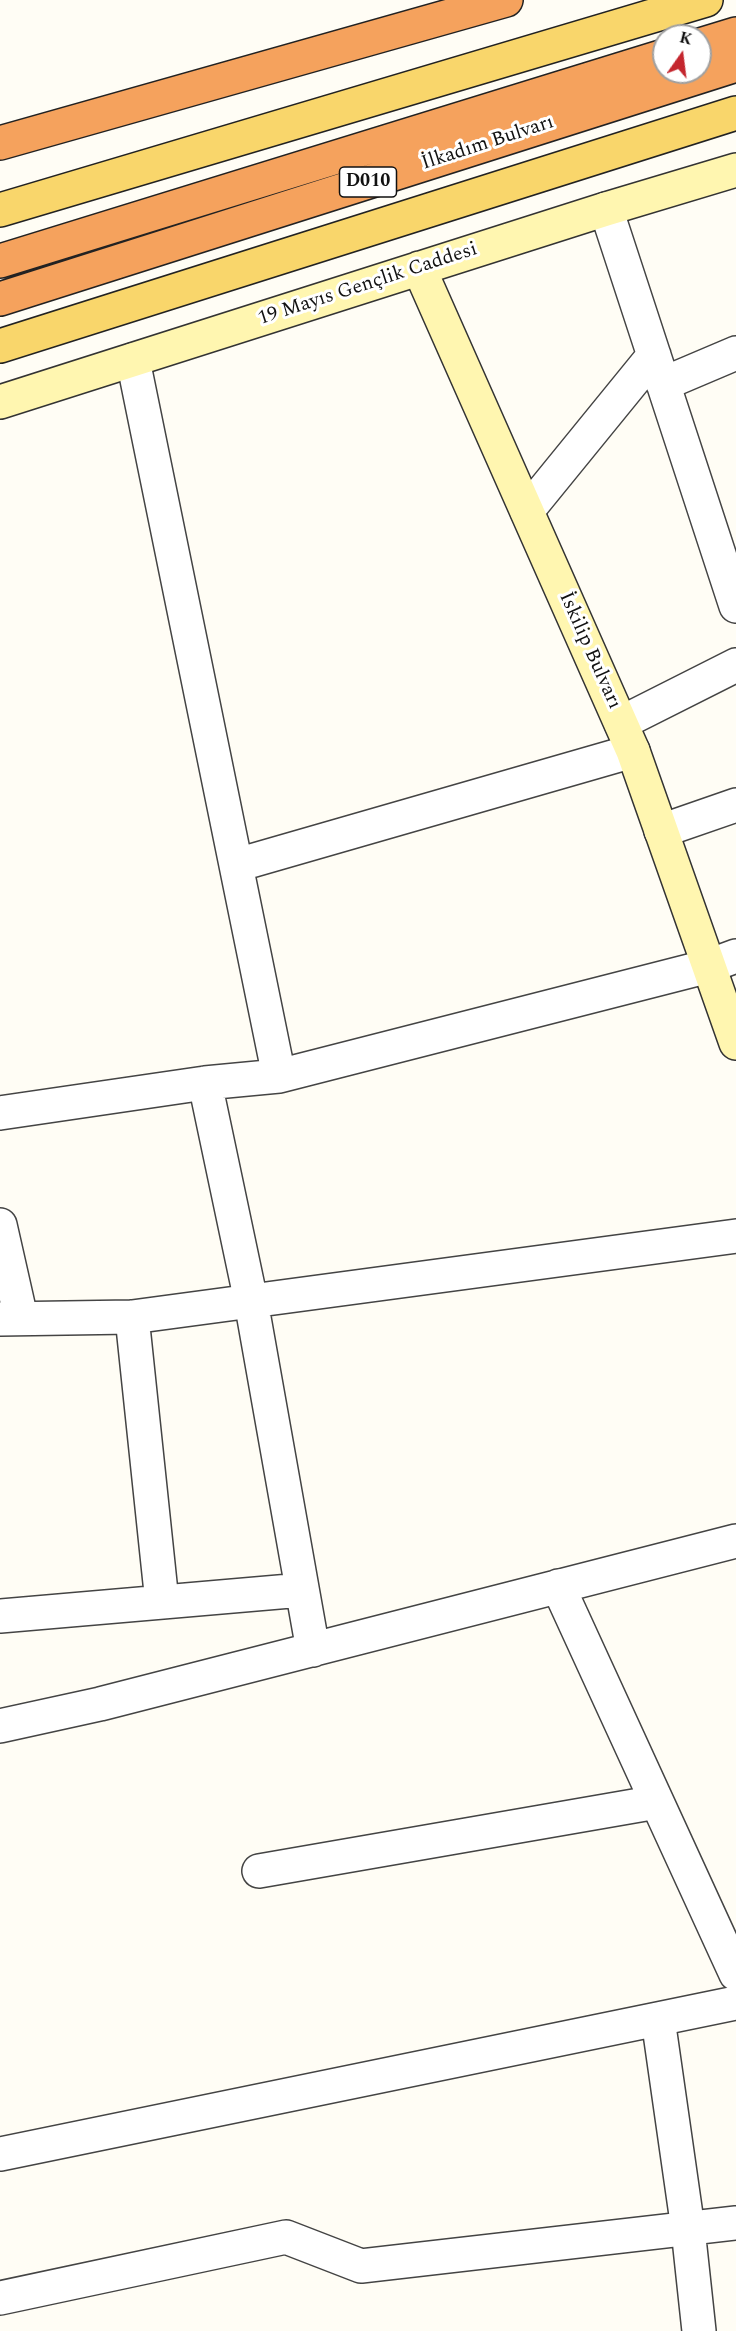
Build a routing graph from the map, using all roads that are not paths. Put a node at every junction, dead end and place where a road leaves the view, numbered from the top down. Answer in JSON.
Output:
{"nodes":[{"id":1,"x":506,"y":0,"type":"edge"},
{"id":2,"x":706,"y":0,"type":"edge"},
{"id":3,"x":736,"y":34,"type":"edge"},
{"id":4,"x":712,"y":41,"type":"edge"},
{"id":5,"x":652,"y":60,"type":"edge"},
{"id":6,"x":736,"y":65,"type":"edge"},
{"id":7,"x":736,"y":113,"type":"edge"},
{"id":8,"x":0,"y":143,"type":"edge"},
{"id":9,"x":736,"y":170,"type":"edge"},
{"id":10,"x":606,"y":209,"type":"junction"},
{"id":11,"x":0,"y":210,"type":"edge"},
{"id":12,"x":0,"y":261,"type":"edge"},
{"id":13,"x":419,"y":268,"type":"junction"},
{"id":14,"x":0,"y":299,"type":"edge"},
{"id":15,"x":0,"y":346,"type":"edge"},
{"id":16,"x":736,"y":352,"type":"edge"},
{"id":17,"x":133,"y":360,"type":"junction"},
{"id":18,"x":658,"y":370,"type":"junction"},
{"id":19,"x":0,"y":402,"type":"edge"},
{"id":20,"x":527,"y":511,"type":"junction"},
{"id":21,"x":736,"y":606,"type":"edge"},
{"id":22,"x":736,"y":665,"type":"edge"},
{"id":23,"x":627,"y":737,"type":"junction"},
{"id":24,"x":736,"y":805,"type":"edge"},
{"id":25,"x":661,"y":831,"type":"junction"},
{"id":26,"x":237,"y":865,"type":"junction"},
{"id":27,"x":722,"y":961,"type":"edge"},
{"id":28,"x":736,"y":1044,"type":"edge"},
{"id":29,"x":279,"y":1076,"type":"junction"},
{"id":30,"x":205,"y":1083,"type":"junction"},
{"id":31,"x":0,"y":1113,"type":"edge"},
{"id":32,"x":0,"y":1225,"type":"edge"},
{"id":33,"x":736,"y":1236,"type":"edge"},
{"id":34,"x":251,"y":1301,"type":"junction"},
{"id":35,"x":132,"y":1317,"type":"junction"},
{"id":36,"x":11,"y":1318,"type":"edge"},
{"id":37,"x":736,"y":1541,"type":"edge"},
{"id":38,"x":558,"y":1586,"type":"junction"},
{"id":39,"x":302,"y":1590,"type":"junction"},
{"id":40,"x":162,"y":1602,"type":"junction"},
{"id":41,"x":0,"y":1616,"type":"edge"},
{"id":42,"x":313,"y":1650,"type":"junction"},
{"id":43,"x":0,"y":1726,"type":"edge"},
{"id":44,"x":657,"y":1802,"type":"junction"},
{"id":45,"x":259,"y":1871,"type":"dead end"},
{"id":46,"x":736,"y":1974,"type":"edge"},
{"id":47,"x":736,"y":2003,"type":"edge"},
{"id":48,"x":658,"y":2019,"type":"junction"},
{"id":49,"x":0,"y":2154,"type":"edge"},
{"id":50,"x":736,"y":2223,"type":"edge"},
{"id":51,"x":688,"y":2229,"type":"junction"},
{"id":52,"x":0,"y":2298,"type":"edge"},
{"id":53,"x":699,"y":2331,"type":"edge"}],
"edges":[{"from":1,"to":8,"type":"highway"},
{"from":2,"to":11,"type":"main road"},
{"from":3,"to":4,"type":"highway"},
{"from":5,"to":12,"type":"highway","name":"İlkadım Bulvarı","number":"D010"},
{"from":6,"to":14,"type":"highway","name":"İlkadım Bulvarı","number":"D010"},
{"from":7,"to":15,"type":"main road"},
{"from":9,"to":10,"type":"main road","name":"19 Mayıs Gençlik Caddesi"},
{"from":10,"to":13,"type":"main road","name":"19 Mayıs Gençlik Caddesi"},
{"from":10,"to":18,"type":"street"},
{"from":13,"to":17,"type":"main road","name":"19 Mayıs Gençlik Caddesi"},
{"from":13,"to":20,"type":"main road","name":"İskilip Bulvarı"},
{"from":16,"to":18,"type":"street"},
{"from":17,"to":19,"type":"main road","name":"19 Mayıs Gençlik Caddesi"},
{"from":17,"to":26,"type":"street"},
{"from":18,"to":20,"type":"street"},
{"from":18,"to":21,"type":"street"},
{"from":20,"to":23,"type":"main road","name":"İskilip Bulvarı"},
{"from":22,"to":23,"type":"street"},
{"from":23,"to":25,"type":"main road","name":"İskilip Bulvarı"},
{"from":23,"to":26,"type":"street"},
{"from":24,"to":25,"type":"street"},
{"from":25,"to":27,"type":"main road","name":"İskilip Bulvarı"},
{"from":26,"to":29,"type":"street"},
{"from":27,"to":28,"type":"main road","name":"İskilip Bulvarı"},
{"from":27,"to":29,"type":"street"},
{"from":29,"to":30,"type":"street"},
{"from":30,"to":31,"type":"street"},
{"from":30,"to":34,"type":"street"},
{"from":32,"to":36,"type":"street"},
{"from":33,"to":34,"type":"street"},
{"from":34,"to":35,"type":"street"},
{"from":34,"to":39,"type":"street"},
{"from":35,"to":36,"type":"street"},
{"from":35,"to":40,"type":"street"},
{"from":37,"to":38,"type":"street"},
{"from":38,"to":42,"type":"street"},
{"from":38,"to":44,"type":"street"},
{"from":39,"to":40,"type":"street"},
{"from":39,"to":42,"type":"street"},
{"from":40,"to":41,"type":"street"},
{"from":42,"to":43,"type":"street"},
{"from":44,"to":45,"type":"street"},
{"from":44,"to":46,"type":"street"},
{"from":47,"to":48,"type":"street"},
{"from":48,"to":49,"type":"street"},
{"from":48,"to":51,"type":"street"},
{"from":50,"to":51,"type":"street"},
{"from":51,"to":52,"type":"street"},
{"from":51,"to":53,"type":"street"}]}
